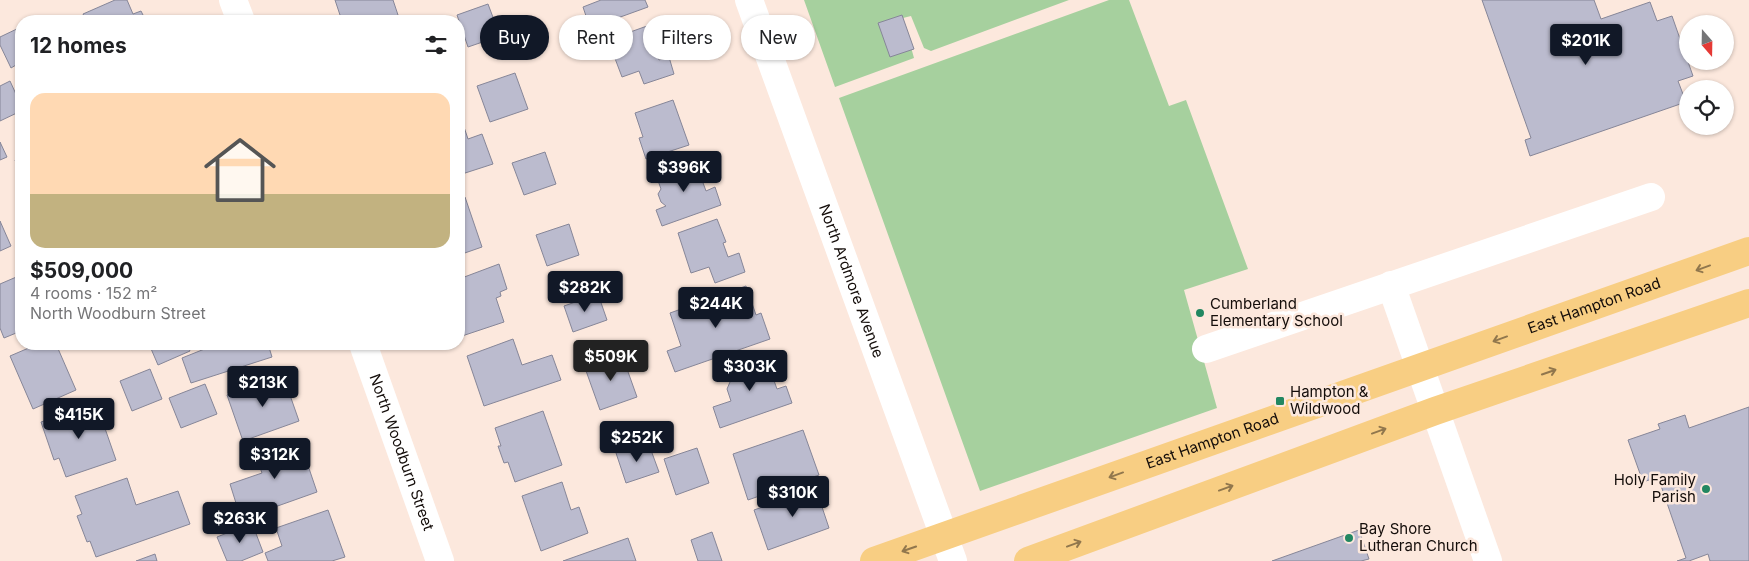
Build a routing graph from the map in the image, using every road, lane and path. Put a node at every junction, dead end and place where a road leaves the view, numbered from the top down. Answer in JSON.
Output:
{"nodes":[{"id":1,"x":233,"y":0,"type":"edge"},
{"id":2,"x":748,"y":0,"type":"edge"},
{"id":3,"x":239,"y":15,"type":"edge"},
{"id":4,"x":1651,"y":197,"type":"dead end"},
{"id":5,"x":1749,"y":251,"type":"edge"},
{"id":6,"x":1391,"y":285,"type":"junction"},
{"id":7,"x":1749,"y":303,"type":"edge"},
{"id":8,"x":1206,"y":349,"type":"dead end"},
{"id":9,"x":365,"y":350,"type":"edge"},
{"id":10,"x":1419,"y":368,"type":"junction"},
{"id":11,"x":1434,"y":411,"type":"junction"},
{"id":12,"x":949,"y":549,"type":"edge"},
{"id":13,"x":440,"y":561,"type":"edge"},
{"id":14,"x":874,"y":561,"type":"edge"},
{"id":15,"x":1028,"y":561,"type":"edge"},
{"id":16,"x":1488,"y":561,"type":"edge"}],
"edges":[{"from":1,"to":3,"type":"street"},
{"from":2,"to":12,"type":"street","name":"North Ardmore Avenue"},
{"from":4,"to":6,"type":"street"},
{"from":5,"to":10,"type":"main road","name":"East Hampton Road","one_way":true},
{"from":6,"to":8,"type":"street"},
{"from":6,"to":10,"type":"street"},
{"from":11,"to":7,"type":"main road","one_way":true},
{"from":9,"to":13,"type":"street","name":"North Woodburn Street"},
{"from":10,"to":11,"type":"street"},
{"from":10,"to":12,"type":"main road","name":"East Hampton Road","one_way":true},
{"from":15,"to":11,"type":"main road","one_way":true},
{"from":11,"to":16,"type":"street"},
{"from":12,"to":14,"type":"main road","name":"East Hampton Road","one_way":true}]}
